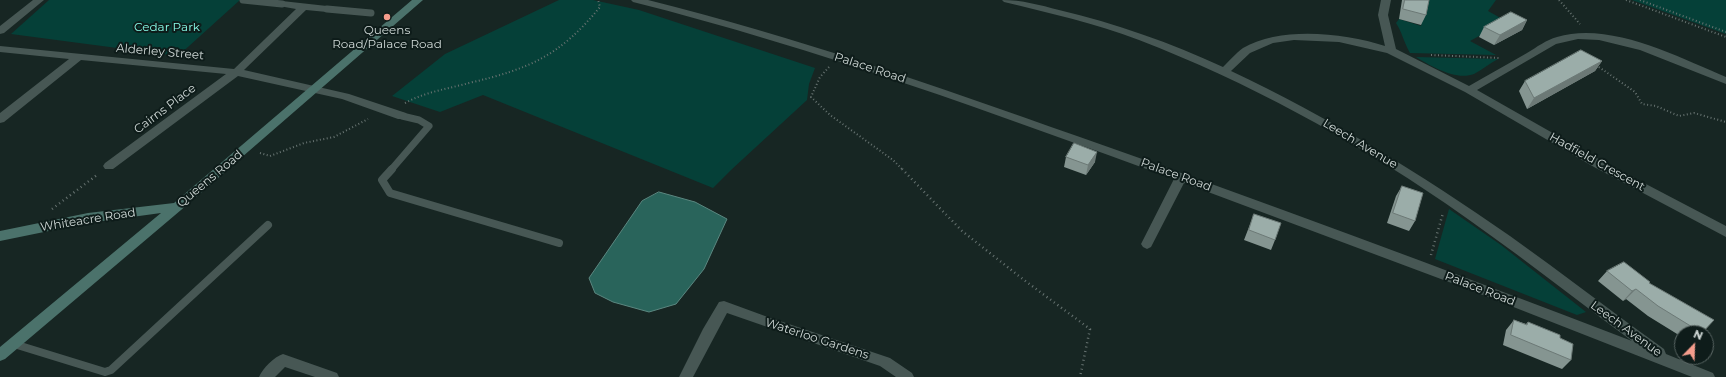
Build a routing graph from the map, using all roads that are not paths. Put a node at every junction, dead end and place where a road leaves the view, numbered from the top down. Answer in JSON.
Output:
{"nodes":[{"id":1,"x":39,"y":0,"type":"edge"},
{"id":2,"x":243,"y":0,"type":"edge"},
{"id":3,"x":418,"y":0,"type":"edge"},
{"id":4,"x":640,"y":0,"type":"edge"},
{"id":5,"x":1007,"y":0,"type":"edge"},
{"id":6,"x":1386,"y":0,"type":"edge"},
{"id":7,"x":282,"y":4,"type":"joint"},
{"id":8,"x":304,"y":7,"type":"junction"},
{"id":9,"x":327,"y":9,"type":"joint"},
{"id":10,"x":371,"y":13,"type":"dead end"},
{"id":11,"x":0,"y":31,"type":"edge"},
{"id":12,"x":0,"y":49,"type":"edge"},
{"id":13,"x":1391,"y":51,"type":"junction"},
{"id":14,"x":77,"y":58,"type":"junction"},
{"id":15,"x":1225,"y":71,"type":"junction"},
{"id":16,"x":236,"y":72,"type":"junction"},
{"id":17,"x":1726,"y":81,"type":"edge"},
{"id":18,"x":316,"y":88,"type":"junction"},
{"id":19,"x":1469,"y":90,"type":"junction"},
{"id":20,"x":402,"y":116,"type":"joint"},
{"id":21,"x":0,"y":119,"type":"edge"},
{"id":22,"x":109,"y":166,"type":"road end"},
{"id":23,"x":1181,"y":176,"type":"junction"},
{"id":24,"x":177,"y":207,"type":"junction"},
{"id":25,"x":268,"y":225,"type":"dead end"},
{"id":26,"x":1726,"y":232,"type":"edge"},
{"id":27,"x":0,"y":236,"type":"edge"},
{"id":28,"x":559,"y":243,"type":"dead end"},
{"id":29,"x":1147,"y":244,"type":"dead end"},
{"id":30,"x":14,"y":344,"type":"junction"},
{"id":31,"x":0,"y":355,"type":"edge"},
{"id":32,"x":1674,"y":364,"type":"joint"},
{"id":33,"x":1677,"y":365,"type":"edge"},
{"id":34,"x":266,"y":377,"type":"edge"},
{"id":35,"x":332,"y":377,"type":"edge"},
{"id":36,"x":686,"y":377,"type":"edge"},
{"id":37,"x":907,"y":377,"type":"edge"},
{"id":38,"x":1708,"y":377,"type":"edge"}],
"edges":[{"from":1,"to":11,"type":"street"},
{"from":2,"to":7,"type":"lane"},
{"from":3,"to":18,"type":"main road","name":"Queens Road"},
{"from":4,"to":23,"type":"street","name":"Palace Road"},
{"from":5,"to":15,"type":"street","name":"Leech Avenue"},
{"from":6,"to":13,"type":"street"},
{"from":7,"to":8,"type":"street"},
{"from":8,"to":9,"type":"street"},
{"from":8,"to":16,"type":"street","name":"Cairns Place"},
{"from":9,"to":10,"type":"lane"},
{"from":12,"to":14,"type":"street","name":"Alderley Street"},
{"from":13,"to":15,"type":"street","name":"Hadfield Crescent"},
{"from":13,"to":19,"type":"street","name":"Hadfield Crescent"},
{"from":14,"to":16,"type":"street","name":"Alderley Street"},
{"from":14,"to":21,"type":"street"},
{"from":15,"to":32,"type":"street","name":"Leech Avenue"},
{"from":16,"to":18,"type":"street","name":"Alderley Street"},
{"from":16,"to":22,"type":"street","name":"Cairns Place"},
{"from":17,"to":19,"type":"street"},
{"from":18,"to":20,"type":"street","name":"Alderley Street"},
{"from":18,"to":24,"type":"main road","name":"Queens Road"},
{"from":19,"to":26,"type":"street","name":"Hadfield Crescent"},
{"from":20,"to":28,"type":"lane"},
{"from":23,"to":29,"type":"street"},
{"from":23,"to":32,"type":"street","name":"Palace Road"},
{"from":24,"to":27,"type":"main road","name":"Whiteacre Road"},
{"from":24,"to":30,"type":"main road","name":"Queens Road"},
{"from":25,"to":30,"type":"lane"},
{"from":30,"to":31,"type":"main road","name":"Queens Road"},
{"from":33,"to":38,"type":"street","name":"Palace Road"},
{"from":34,"to":35,"type":"street"},
{"from":36,"to":37,"type":"street","name":"Waterloo Gardens"}]}
